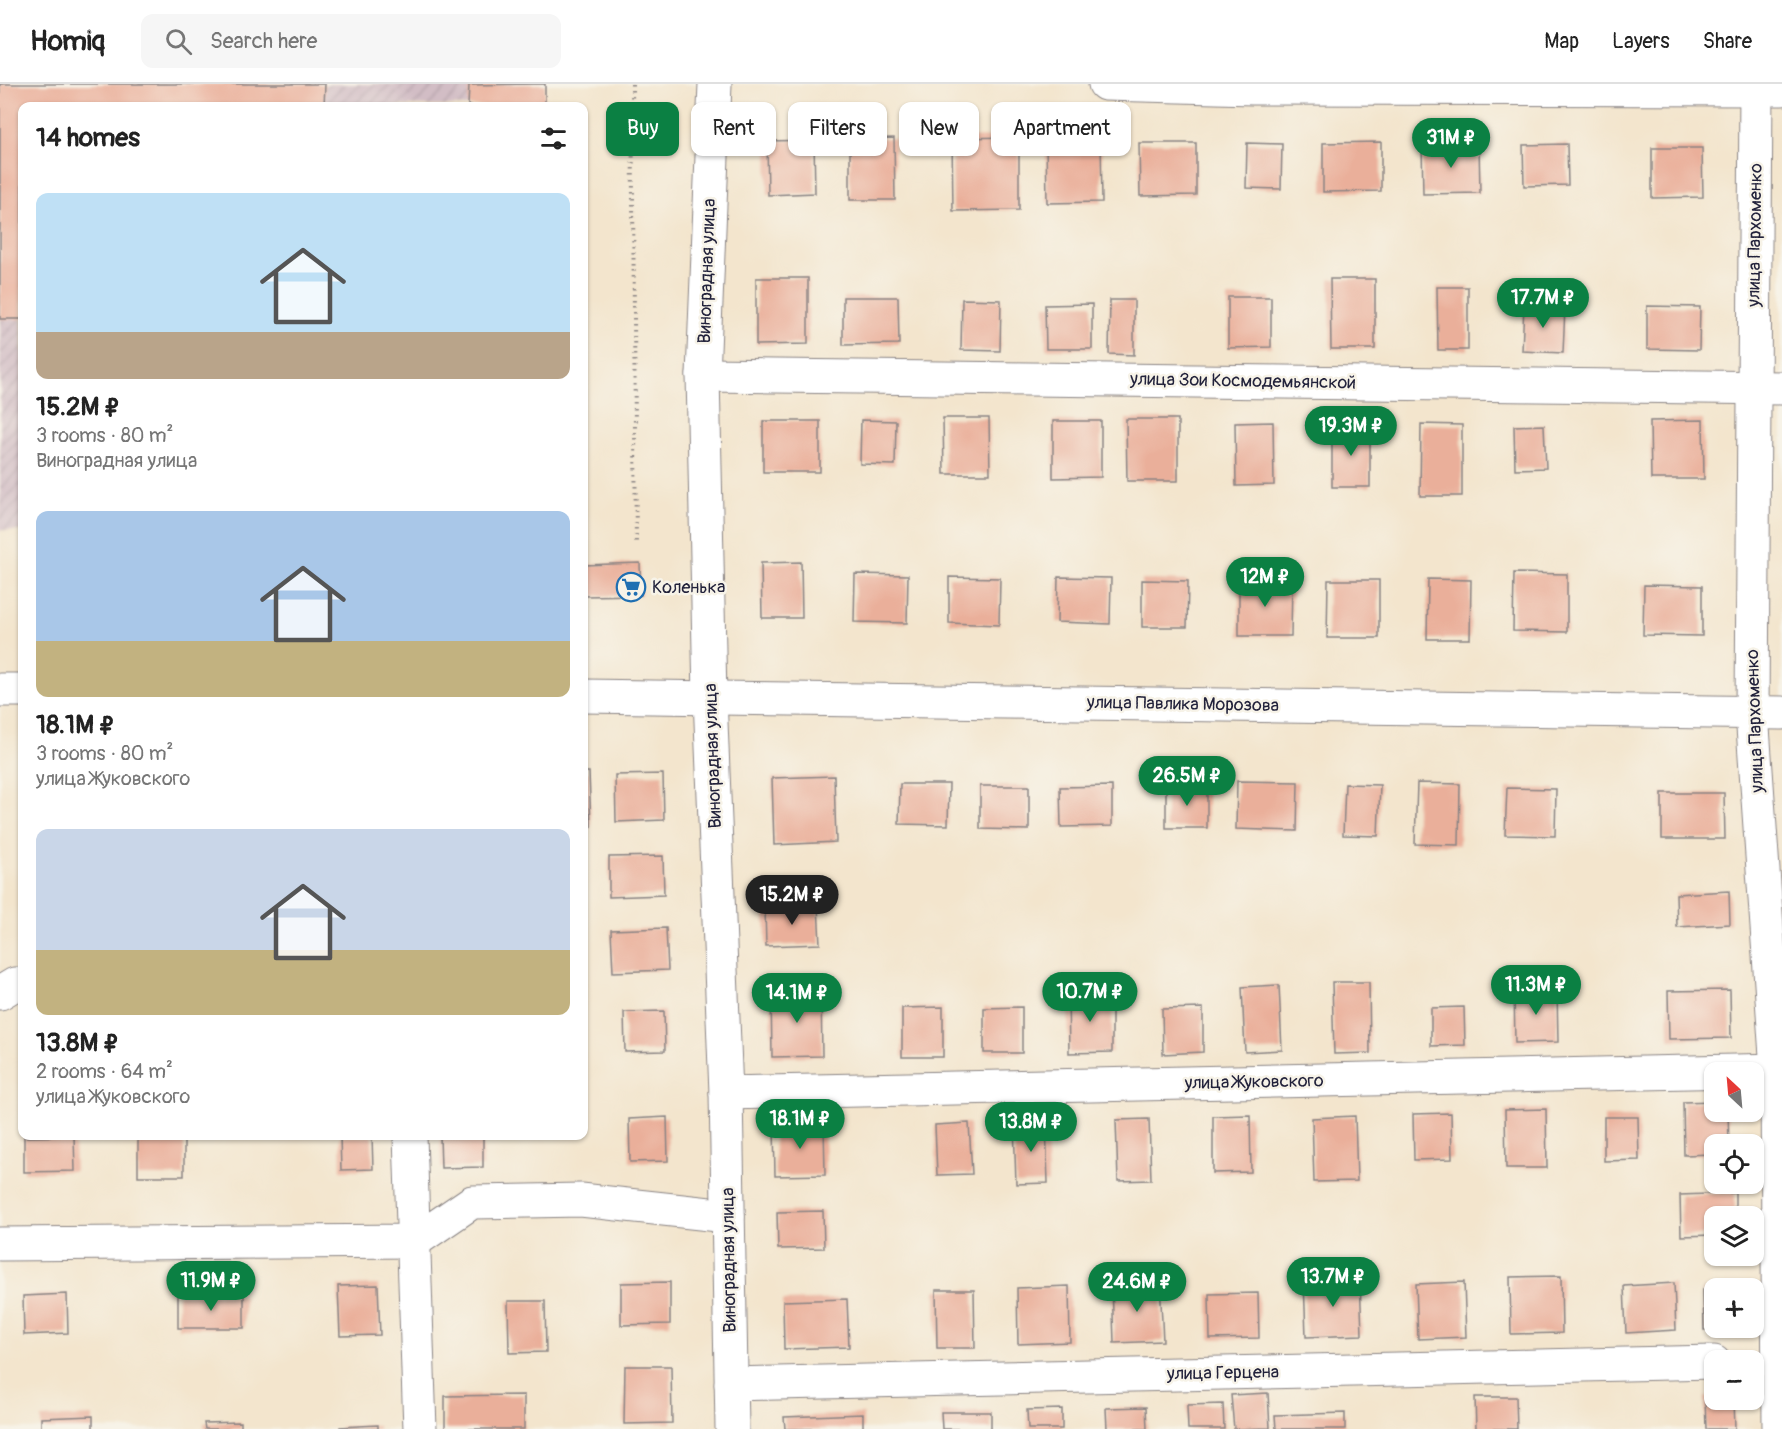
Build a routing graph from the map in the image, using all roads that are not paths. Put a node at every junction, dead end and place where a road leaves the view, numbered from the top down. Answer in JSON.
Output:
{"nodes":[{"id":1,"x":715,"y":84,"type":"edge"},
{"id":2,"x":1105,"y":84,"type":"edge"},
{"id":3,"x":1765,"y":87,"type":"edge"},
{"id":4,"x":703,"y":375,"type":"junction"},
{"id":5,"x":1768,"y":388,"type":"edge"},
{"id":6,"x":0,"y":690,"type":"edge"},
{"id":7,"x":18,"y":690,"type":"edge"},
{"id":8,"x":588,"y":696,"type":"edge"},
{"id":9,"x":710,"y":697,"type":"junction"},
{"id":10,"x":1767,"y":713,"type":"edge"},
{"id":11,"x":18,"y":984,"type":"edge"},
{"id":12,"x":0,"y":993,"type":"edge"},
{"id":13,"x":1780,"y":1070,"type":"edge"},
{"id":14,"x":726,"y":1093,"type":"junction"},
{"id":15,"x":410,"y":1140,"type":"edge"},
{"id":16,"x":729,"y":1216,"type":"junction"},
{"id":17,"x":415,"y":1241,"type":"junction"},
{"id":18,"x":0,"y":1244,"type":"edge"},
{"id":19,"x":1772,"y":1361,"type":"edge"},
{"id":20,"x":1704,"y":1362,"type":"edge"},
{"id":21,"x":731,"y":1384,"type":"junction"},
{"id":22,"x":420,"y":1429,"type":"edge"},
{"id":23,"x":732,"y":1429,"type":"edge"},
{"id":24,"x":1779,"y":1429,"type":"edge"}],
"edges":[{"from":1,"to":4,"type":"street","name":"Виноградная улица"},
{"from":2,"to":3,"type":"street"},
{"from":3,"to":5,"type":"street","name":"улица Пархоменко"},
{"from":4,"to":5,"type":"street","name":"улица Зои Космодемьянской"},
{"from":4,"to":9,"type":"street","name":"Виноградная улица"},
{"from":5,"to":10,"type":"street","name":"улица Пархоменко"},
{"from":6,"to":7,"type":"street"},
{"from":8,"to":9,"type":"street","name":"улица Павлика Морозова"},
{"from":9,"to":10,"type":"street","name":"улица Павлика Морозова"},
{"from":9,"to":14,"type":"street","name":"Виноградная улица"},
{"from":10,"to":13,"type":"street","name":"улица Пархоменко"},
{"from":11,"to":12,"type":"street"},
{"from":13,"to":14,"type":"street","name":"улица Жуковского"},
{"from":13,"to":19,"type":"street","name":"улица Пархоменко"},
{"from":14,"to":16,"type":"street","name":"Виноградная улица"},
{"from":15,"to":17,"type":"street"},
{"from":16,"to":17,"type":"street"},
{"from":16,"to":21,"type":"street","name":"Виноградная улица"},
{"from":17,"to":18,"type":"street"},
{"from":17,"to":22,"type":"street"},
{"from":19,"to":24,"type":"street","name":"улица Пархоменко"},
{"from":20,"to":21,"type":"street","name":"улица Герцена"},
{"from":21,"to":23,"type":"street","name":"Виноградная улица"}]}
